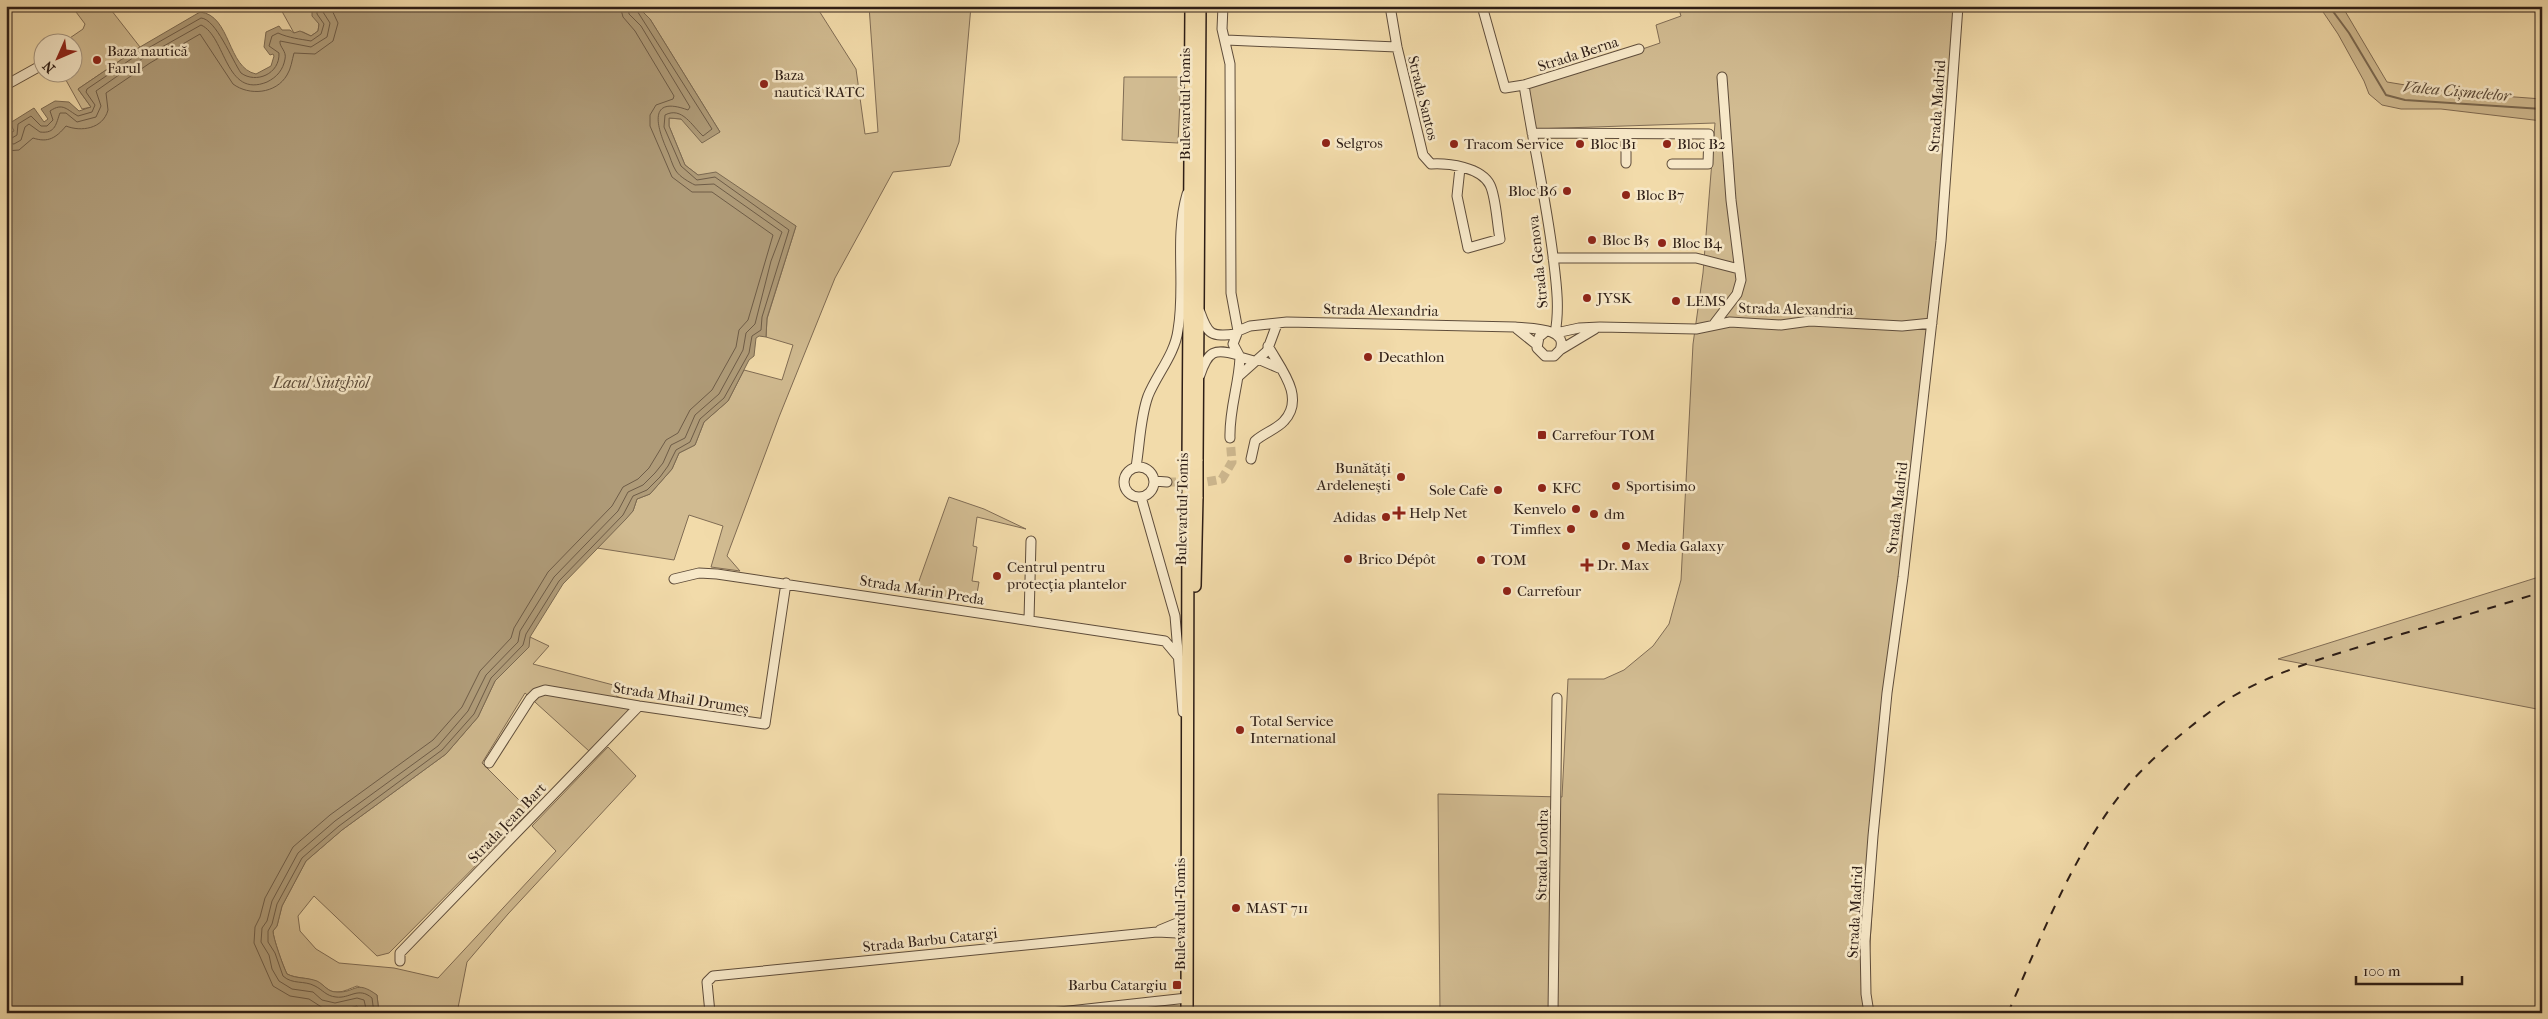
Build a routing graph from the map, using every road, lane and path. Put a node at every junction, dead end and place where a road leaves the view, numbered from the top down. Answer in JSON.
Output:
{"nodes":[{"id":1,"x":1191,"y":6,"type":"edge"},
{"id":2,"x":1200,"y":6,"type":"edge"},
{"id":3,"x":1222,"y":6,"type":"edge"},
{"id":4,"x":1390,"y":6,"type":"edge"},
{"id":5,"x":1482,"y":6,"type":"edge"},
{"id":6,"x":1958,"y":6,"type":"edge"},
{"id":7,"x":1226,"y":40,"type":"junction"},
{"id":8,"x":1397,"y":47,"type":"junction"},
{"id":9,"x":1639,"y":49,"type":"dead end"},
{"id":10,"x":32,"y":71,"type":"edge"},
{"id":11,"x":1722,"y":77,"type":"dead end"},
{"id":12,"x":6,"y":85,"type":"edge"},
{"id":13,"x":1524,"y":86,"type":"junction"},
{"id":14,"x":1532,"y":133,"type":"junction"},
{"id":15,"x":1626,"y":134,"type":"junction"},
{"id":16,"x":1626,"y":163,"type":"dead end"},
{"id":17,"x":1672,"y":164,"type":"dead end"},
{"id":18,"x":1460,"y":168,"type":"junction"},
{"id":19,"x":1190,"y":182,"type":"junction"},
{"id":20,"x":1553,"y":258,"type":"junction"},
{"id":21,"x":1740,"y":269,"type":"junction"},
{"id":22,"x":1199,"y":307,"type":"junction"},
{"id":23,"x":1233,"y":311,"type":"junction"},
{"id":24,"x":1932,"y":323,"type":"junction"},
{"id":25,"x":1277,"y":324,"type":"junction"},
{"id":26,"x":1714,"y":324,"type":"junction"},
{"id":27,"x":1253,"y":326,"type":"junction"},
{"id":28,"x":1515,"y":327,"type":"junction"},
{"id":29,"x":1600,"y":327,"type":"junction"},
{"id":30,"x":1545,"y":332,"type":"junction"},
{"id":31,"x":1237,"y":333,"type":"junction"},
{"id":32,"x":1556,"y":333,"type":"junction"},
{"id":33,"x":1268,"y":344,"type":"junction"},
{"id":34,"x":1537,"y":345,"type":"junction"},
{"id":35,"x":1560,"y":350,"type":"junction"},
{"id":36,"x":1239,"y":356,"type":"junction"},
{"id":37,"x":1256,"y":360,"type":"junction"},
{"id":38,"x":1279,"y":368,"type":"junction"},
{"id":39,"x":1239,"y":376,"type":"junction"},
{"id":40,"x":1198,"y":380,"type":"junction"},
{"id":41,"x":1230,"y":438,"type":"tunnel mouth"},
{"id":42,"x":1251,"y":459,"type":"dead end"},
{"id":43,"x":1193,"y":462,"type":"junction"},
{"id":44,"x":1136,"y":467,"type":"junction"},
{"id":45,"x":1154,"y":482,"type":"junction"},
{"id":46,"x":1167,"y":482,"type":"tunnel mouth"},
{"id":47,"x":1193,"y":496,"type":"junction"},
{"id":48,"x":1141,"y":497,"type":"junction"},
{"id":49,"x":1031,"y":541,"type":"dead end"},
{"id":50,"x":674,"y":579,"type":"dead end"},
{"id":51,"x":786,"y":583,"type":"junction"},
{"id":52,"x":1029,"y":620,"type":"junction"},
{"id":53,"x":1178,"y":629,"type":"junction"},
{"id":54,"x":1165,"y":641,"type":"junction"},
{"id":55,"x":1180,"y":659,"type":"junction"},
{"id":56,"x":1557,"y":698,"type":"dead end"},
{"id":57,"x":639,"y":706,"type":"junction"},
{"id":58,"x":1187,"y":747,"type":"junction"},
{"id":59,"x":489,"y":764,"type":"dead end"},
{"id":60,"x":1187,"y":913,"type":"junction"},
{"id":61,"x":1157,"y":932,"type":"junction"},
{"id":62,"x":1187,"y":942,"type":"junction"},
{"id":63,"x":400,"y":961,"type":"dead end"},
{"id":64,"x":1187,"y":998,"type":"junction"},
{"id":65,"x":710,"y":1013,"type":"edge"},
{"id":66,"x":1051,"y":1013,"type":"edge"},
{"id":67,"x":1188,"y":1013,"type":"edge"},
{"id":68,"x":1194,"y":1013,"type":"edge"},
{"id":69,"x":1553,"y":1013,"type":"edge"},
{"id":70,"x":1869,"y":1013,"type":"edge"}],
"edges":[{"from":1,"to":19,"type":"main road","name":"Bulevardul Tomis"},
{"from":2,"to":22,"type":"main road","name":"Bulevardul Tomis"},
{"from":3,"to":7,"type":"street"},
{"from":4,"to":8,"type":"street","name":"Strada Santos"},
{"from":5,"to":13,"type":"street"},
{"from":6,"to":24,"type":"street","name":"Strada Madrid"},
{"from":7,"to":8,"type":"street"},
{"from":7,"to":23,"type":"street"},
{"from":8,"to":18,"type":"street","name":"Strada Santos"},
{"from":9,"to":13,"type":"street","name":"Strada Berna"},
{"from":10,"to":12,"type":"street"},
{"from":11,"to":21,"type":"street"},
{"from":13,"to":14,"type":"street","name":"Strada Genova"},
{"from":14,"to":15,"type":"street"},
{"from":14,"to":20,"type":"street","name":"Strada Genova"},
{"from":15,"to":16,"type":"street"},
{"from":15,"to":17,"type":"street"},
{"from":18,"to":18,"type":"street"},
{"from":19,"to":43,"type":"main road","name":"Bulevardul Tomis"},
{"from":19,"to":44,"type":"street"},
{"from":20,"to":21,"type":"street"},
{"from":20,"to":32,"type":"street","name":"Strada Genova"},
{"from":21,"to":26,"type":"street"},
{"from":22,"to":31,"type":"street"},
{"from":22,"to":40,"type":"main road","name":"Bulevardul Tomis"},
{"from":23,"to":27,"type":"street"},
{"from":23,"to":31,"type":"street"},
{"from":24,"to":26,"type":"street","name":"Strada Alexandria"},
{"from":24,"to":70,"type":"street","name":"Strada Madrid"},
{"from":25,"to":27,"type":"street","name":"Strada Alexandria"},
{"from":25,"to":28,"type":"street","name":"Strada Alexandria"},
{"from":25,"to":33,"type":"street"},
{"from":26,"to":29,"type":"street","name":"Strada Alexandria"},
{"from":27,"to":31,"type":"street"},
{"from":27,"to":33,"type":"street"},
{"from":28,"to":30,"type":"street","name":"Strada Alexandria"},
{"from":28,"to":34,"type":"street"},
{"from":29,"to":32,"type":"street","name":"Strada Alexandria"},
{"from":29,"to":35,"type":"street","name":"Strada Alexandria"},
{"from":30,"to":32,"type":"street"},
{"from":30,"to":34,"type":"street"},
{"from":31,"to":36,"type":"street"},
{"from":32,"to":35,"type":"street"},
{"from":33,"to":37,"type":"street"},
{"from":33,"to":38,"type":"street"},
{"from":34,"to":35,"type":"street"},
{"from":36,"to":37,"type":"street"},
{"from":36,"to":39,"type":"street"},
{"from":36,"to":40,"type":"street"},
{"from":37,"to":38,"type":"street"},
{"from":37,"to":39,"type":"street"},
{"from":38,"to":42,"type":"street"},
{"from":39,"to":41,"type":"street"},
{"from":40,"to":43,"type":"main road","name":"Bulevardul Tomis"},
{"from":43,"to":47,"type":"main road","name":"Bulevardul Tomis","bridge":true},
{"from":44,"to":45,"type":"street"},
{"from":44,"to":48,"type":"street"},
{"from":45,"to":46,"type":"street"},
{"from":45,"to":48,"type":"street"},
{"from":47,"to":58,"type":"main road","name":"Bulevardul Tomis"},
{"from":47,"to":68,"type":"main road","name":"Bulevardul Tomis"},
{"from":48,"to":53,"type":"street"},
{"from":49,"to":52,"type":"street"},
{"from":50,"to":51,"type":"street","name":"Strada Marin Preda"},
{"from":51,"to":52,"type":"street","name":"Strada Marin Preda"},
{"from":51,"to":57,"type":"street","name":"Strada Mhail Drumeș"},
{"from":52,"to":54,"type":"street","name":"Strada Marin Preda"},
{"from":53,"to":54,"type":"street"},
{"from":53,"to":55,"type":"street"},
{"from":54,"to":55,"type":"street"},
{"from":55,"to":58,"type":"street"},
{"from":56,"to":69,"type":"street","name":"Strada Londra"},
{"from":57,"to":59,"type":"street","name":"Strada Mhail Drumeș"},
{"from":57,"to":63,"type":"street","name":"Strada Jean Bart"},
{"from":58,"to":60,"type":"main road","name":"Bulevardul Tomis"},
{"from":60,"to":61,"type":"street","name":"Strada Barbu Catargi"},
{"from":60,"to":62,"type":"main road","name":"Bulevardul Tomis"},
{"from":61,"to":62,"type":"street","name":"Strada Barbu Catargi"},
{"from":61,"to":65,"type":"street","name":"Strada Barbu Catargi"},
{"from":62,"to":64,"type":"main road","name":"Bulevardul Tomis"},
{"from":64,"to":66,"type":"street"},
{"from":64,"to":67,"type":"main road","name":"Bulevardul Tomis"}]}
